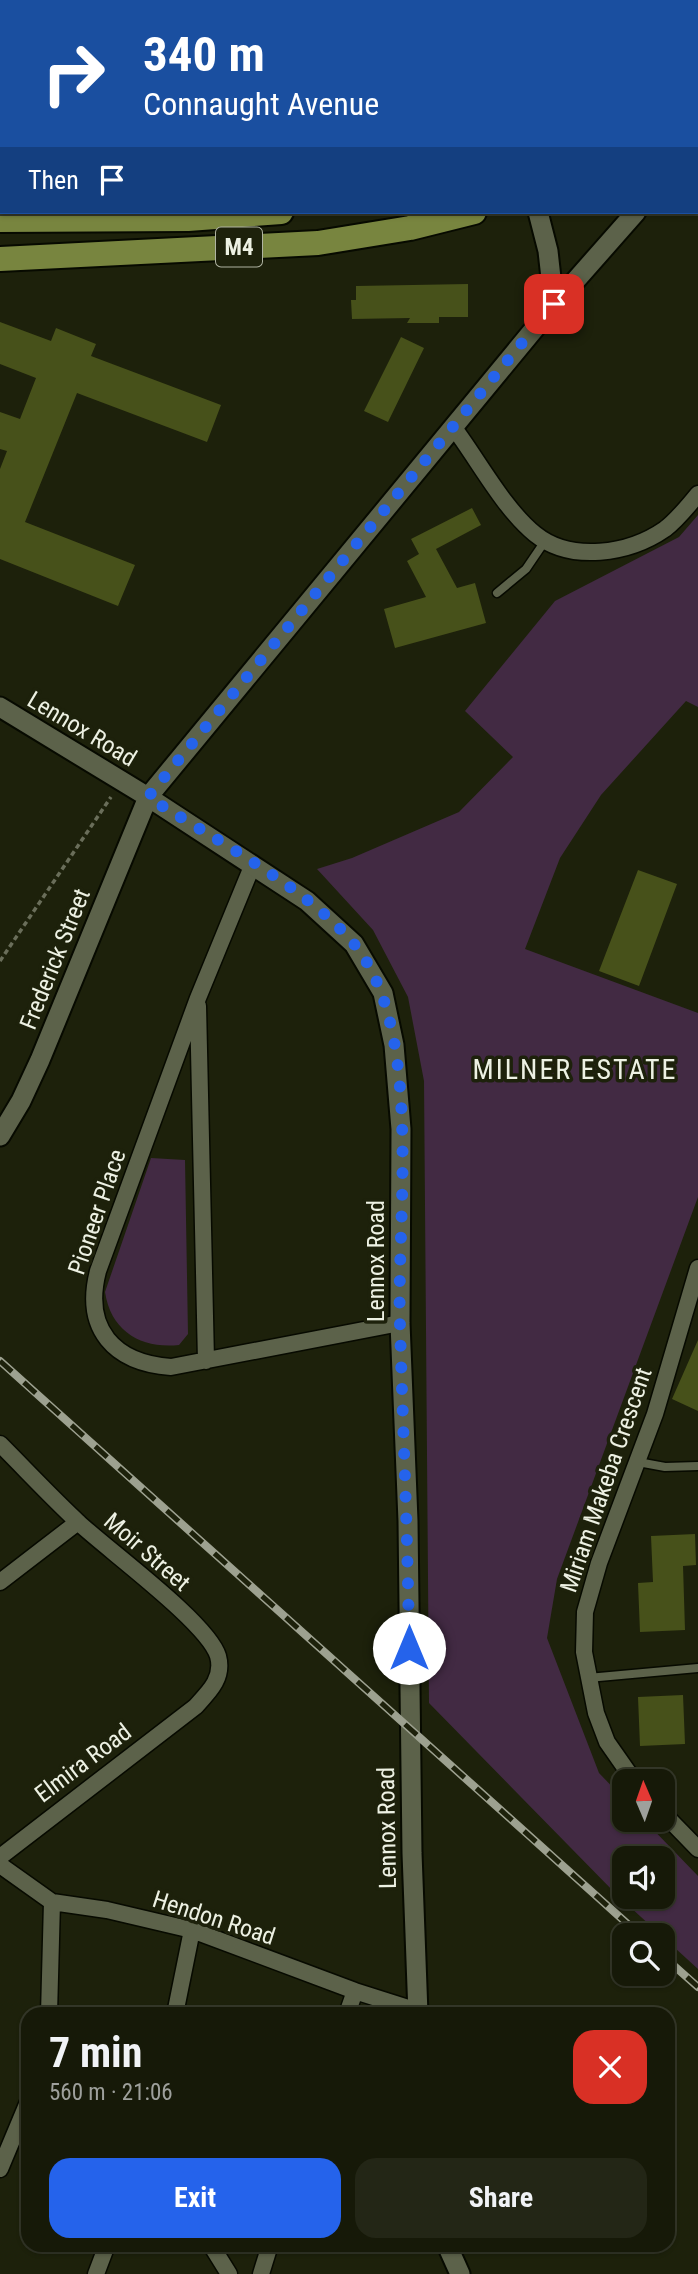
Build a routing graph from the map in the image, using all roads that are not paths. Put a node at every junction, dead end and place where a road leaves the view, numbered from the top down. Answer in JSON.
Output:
{"nodes":[{"id":1,"x":254,"y":214,"type":"edge"},
{"id":2,"x":466,"y":214,"type":"edge"},
{"id":3,"x":539,"y":214,"type":"edge"},
{"id":4,"x":634,"y":214,"type":"edge"},
{"id":5,"x":0,"y":220,"type":"edge"},
{"id":6,"x":0,"y":259,"type":"edge"},
{"id":7,"x":554,"y":304,"type":"junction"},
{"id":8,"x":454,"y":428,"type":"junction"},
{"id":9,"x":698,"y":494,"type":"edge"},
{"id":10,"x":545,"y":541,"type":"junction"},
{"id":11,"x":497,"y":593,"type":"dead end"},
{"id":12,"x":2,"y":712,"type":"edge"},
{"id":13,"x":148,"y":797,"type":"junction"},
{"id":14,"x":253,"y":864,"type":"junction"},
{"id":15,"x":198,"y":998,"type":"junction"},
{"id":16,"x":0,"y":1136,"type":"edge"},
{"id":17,"x":698,"y":1268,"type":"edge"},
{"id":18,"x":400,"y":1323,"type":"junction"},
{"id":19,"x":206,"y":1361,"type":"junction"},
{"id":20,"x":0,"y":1444,"type":"edge"},
{"id":21,"x":638,"y":1462,"type":"junction"},
{"id":22,"x":698,"y":1466,"type":"edge"},
{"id":23,"x":78,"y":1522,"type":"junction"},
{"id":24,"x":0,"y":1582,"type":"edge"},
{"id":25,"x":698,"y":1668,"type":"edge"},
{"id":26,"x":588,"y":1678,"type":"junction"},
{"id":27,"x":195,"y":1707,"type":"joint"},
{"id":28,"x":626,"y":1769,"type":"edge"},
{"id":29,"x":676,"y":1826,"type":"edge"},
{"id":30,"x":698,"y":1849,"type":"edge"},
{"id":31,"x":0,"y":1857,"type":"edge"},
{"id":32,"x":0,"y":1865,"type":"edge"},
{"id":33,"x":52,"y":1902,"type":"junction"},
{"id":34,"x":192,"y":1930,"type":"junction"},
{"id":35,"x":355,"y":1991,"type":"junction"},
{"id":36,"x":49,"y":2007,"type":"edge"},
{"id":37,"x":176,"y":2007,"type":"edge"},
{"id":38,"x":349,"y":2007,"type":"edge"},
{"id":39,"x":401,"y":2007,"type":"edge"},
{"id":40,"x":418,"y":2007,"type":"edge"},
{"id":41,"x":21,"y":2119,"type":"edge"},
{"id":42,"x":0,"y":2169,"type":"edge"},
{"id":43,"x":104,"y":2252,"type":"edge"},
{"id":44,"x":215,"y":2252,"type":"edge"},
{"id":45,"x":269,"y":2252,"type":"edge"},
{"id":46,"x":450,"y":2252,"type":"edge"},
{"id":47,"x":96,"y":2274,"type":"edge"},
{"id":48,"x":229,"y":2274,"type":"edge"},
{"id":49,"x":261,"y":2274,"type":"edge"},
{"id":50,"x":460,"y":2274,"type":"edge"}],
"edges":[{"from":1,"to":5,"type":"main road","number":"M4"},
{"from":2,"to":6,"type":"main road","number":"M4"},
{"from":3,"to":7,"type":"street"},
{"from":4,"to":7,"type":"street","name":"Frederick Street"},
{"from":7,"to":8,"type":"street","name":"Frederick Street"},
{"from":8,"to":10,"type":"street"},
{"from":8,"to":13,"type":"street","name":"Frederick Street"},
{"from":9,"to":10,"type":"street"},
{"from":10,"to":11,"type":"lane"},
{"from":12,"to":13,"type":"street","name":"Lennox Road"},
{"from":13,"to":14,"type":"street","name":"Lennox Road"},
{"from":13,"to":16,"type":"street","name":"Frederick Street"},
{"from":14,"to":15,"type":"street","name":"Pioneer Place"},
{"from":14,"to":18,"type":"street","name":"Lennox Road"},
{"from":15,"to":19,"type":"street","name":"Pioneer Place"},
{"from":15,"to":19,"type":"street","name":"Pioneer Place"},
{"from":17,"to":21,"type":"street","name":"Miriam Makeba Crescent"},
{"from":18,"to":19,"type":"street","name":"Pioneer Place"},
{"from":18,"to":40,"type":"street","name":"Lennox Road"},
{"from":20,"to":23,"type":"street","name":"Moir Street"},
{"from":21,"to":22,"type":"lane"},
{"from":21,"to":26,"type":"street","name":"Miriam Makeba Crescent"},
{"from":23,"to":24,"type":"street"},
{"from":23,"to":27,"type":"street","name":"Moir Street"},
{"from":25,"to":26,"type":"lane"},
{"from":26,"to":28,"type":"street","name":"Miriam Makeba Crescent"},
{"from":27,"to":31,"type":"street","name":"Elmira Road"},
{"from":29,"to":30,"type":"street"},
{"from":32,"to":33,"type":"street","name":"Hendon Road"},
{"from":33,"to":34,"type":"street","name":"Hendon Road"},
{"from":33,"to":36,"type":"street"},
{"from":34,"to":35,"type":"street","name":"Hendon Road"},
{"from":34,"to":37,"type":"street"},
{"from":35,"to":38,"type":"street"},
{"from":35,"to":39,"type":"street","name":"Hendon Road"},
{"from":41,"to":42,"type":"street"},
{"from":43,"to":47,"type":"street"},
{"from":44,"to":48,"type":"street"},
{"from":45,"to":49,"type":"street"},
{"from":46,"to":50,"type":"street"}]}
